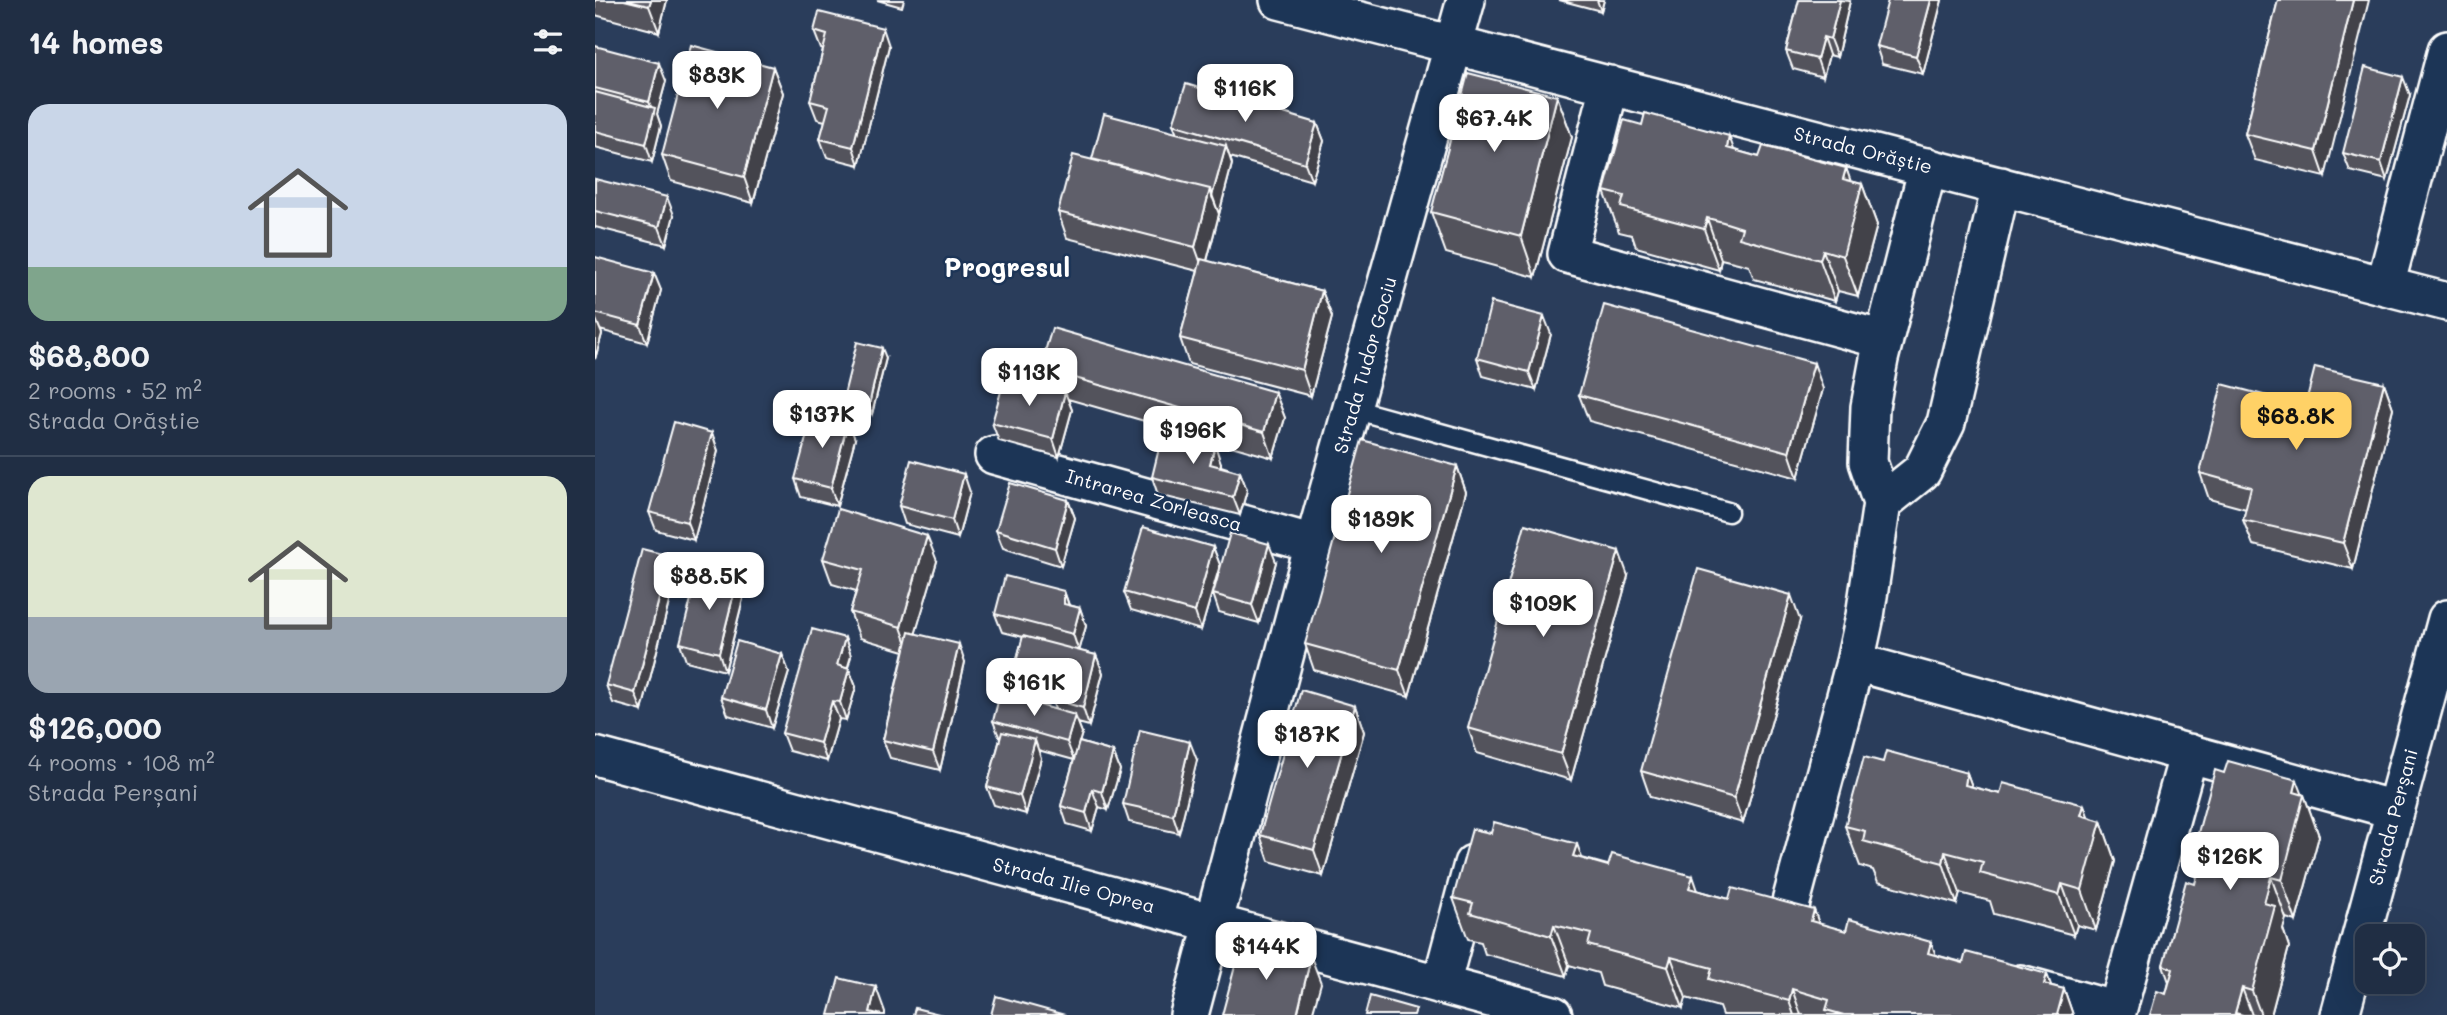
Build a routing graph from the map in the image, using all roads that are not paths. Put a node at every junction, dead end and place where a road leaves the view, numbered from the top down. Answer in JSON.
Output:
{"nodes":[{"id":1,"x":1279,"y":0,"type":"edge"},
{"id":2,"x":1466,"y":0,"type":"edge"},
{"id":3,"x":1454,"y":46,"type":"junction"},
{"id":4,"x":2447,"y":50,"type":"edge"},
{"id":5,"x":1610,"y":85,"type":"junction"},
{"id":6,"x":1928,"y":167,"type":"junction"},
{"id":7,"x":2001,"y":186,"type":"junction"},
{"id":8,"x":2385,"y":286,"type":"junction"},
{"id":9,"x":2447,"y":302,"type":"edge"},
{"id":10,"x":1884,"y":340,"type":"junction"},
{"id":11,"x":1353,"y":409,"type":"junction"},
{"id":12,"x":994,"y":455,"type":"dead end"},
{"id":13,"x":1882,"y":503,"type":"junction"},
{"id":14,"x":1728,"y":512,"type":"dead end"},
{"id":15,"x":1314,"y":544,"type":"junction"},
{"id":16,"x":2447,"y":619,"type":"edge"},
{"id":17,"x":1855,"y":662,"type":"junction"},
{"id":18,"x":2189,"y":753,"type":"junction"},
{"id":19,"x":595,"y":756,"type":"edge"},
{"id":20,"x":2395,"y":810,"type":"junction"},
{"id":21,"x":1491,"y":840,"type":"edge"},
{"id":22,"x":1786,"y":920,"type":"edge"},
{"id":23,"x":1215,"y":923,"type":"junction"},
{"id":24,"x":1985,"y":975,"type":"edge"},
{"id":25,"x":1441,"y":985,"type":"junction"},
{"id":26,"x":2116,"y":1013,"type":"edge"},
{"id":27,"x":1189,"y":1015,"type":"edge"},
{"id":28,"x":1553,"y":1015,"type":"edge"},
{"id":29,"x":2340,"y":1015,"type":"edge"}],
"edges":[{"from":1,"to":3,"type":"street","name":"Strada Orăștie"},
{"from":2,"to":3,"type":"street","name":"Strada Tudor Gociu"},
{"from":3,"to":5,"type":"street","name":"Strada Orăștie"},
{"from":3,"to":11,"type":"street","name":"Strada Tudor Gociu"},
{"from":4,"to":8,"type":"street"},
{"from":5,"to":6,"type":"street","name":"Strada Orăștie"},
{"from":5,"to":10,"type":"street"},
{"from":6,"to":7,"type":"street","name":"Strada Orăștie"},
{"from":6,"to":10,"type":"street"},
{"from":7,"to":8,"type":"street","name":"Strada Orăștie"},
{"from":7,"to":13,"type":"street"},
{"from":8,"to":9,"type":"street","name":"Strada Orăștie"},
{"from":10,"to":13,"type":"street"},
{"from":11,"to":14,"type":"lane"},
{"from":11,"to":15,"type":"street","name":"Strada Tudor Gociu"},
{"from":12,"to":15,"type":"street","name":"Intrarea Zorleasca"},
{"from":13,"to":17,"type":"street"},
{"from":15,"to":23,"type":"street","name":"Strada Tudor Gociu"},
{"from":16,"to":20,"type":"street","name":"Strada Perșani"},
{"from":17,"to":18,"type":"street"},
{"from":17,"to":22,"type":"street"},
{"from":18,"to":20,"type":"street"},
{"from":18,"to":26,"type":"street"},
{"from":19,"to":23,"type":"street","name":"Strada Ilie Oprea"},
{"from":20,"to":29,"type":"street","name":"Strada Perșani"},
{"from":21,"to":25,"type":"street"},
{"from":23,"to":25,"type":"street","name":"Strada Ilie Oprea"},
{"from":23,"to":27,"type":"street","name":"Strada Tudor Gociu"},
{"from":24,"to":26,"type":"street"},
{"from":25,"to":28,"type":"street","name":"Strada Ilie Oprea"}]}
